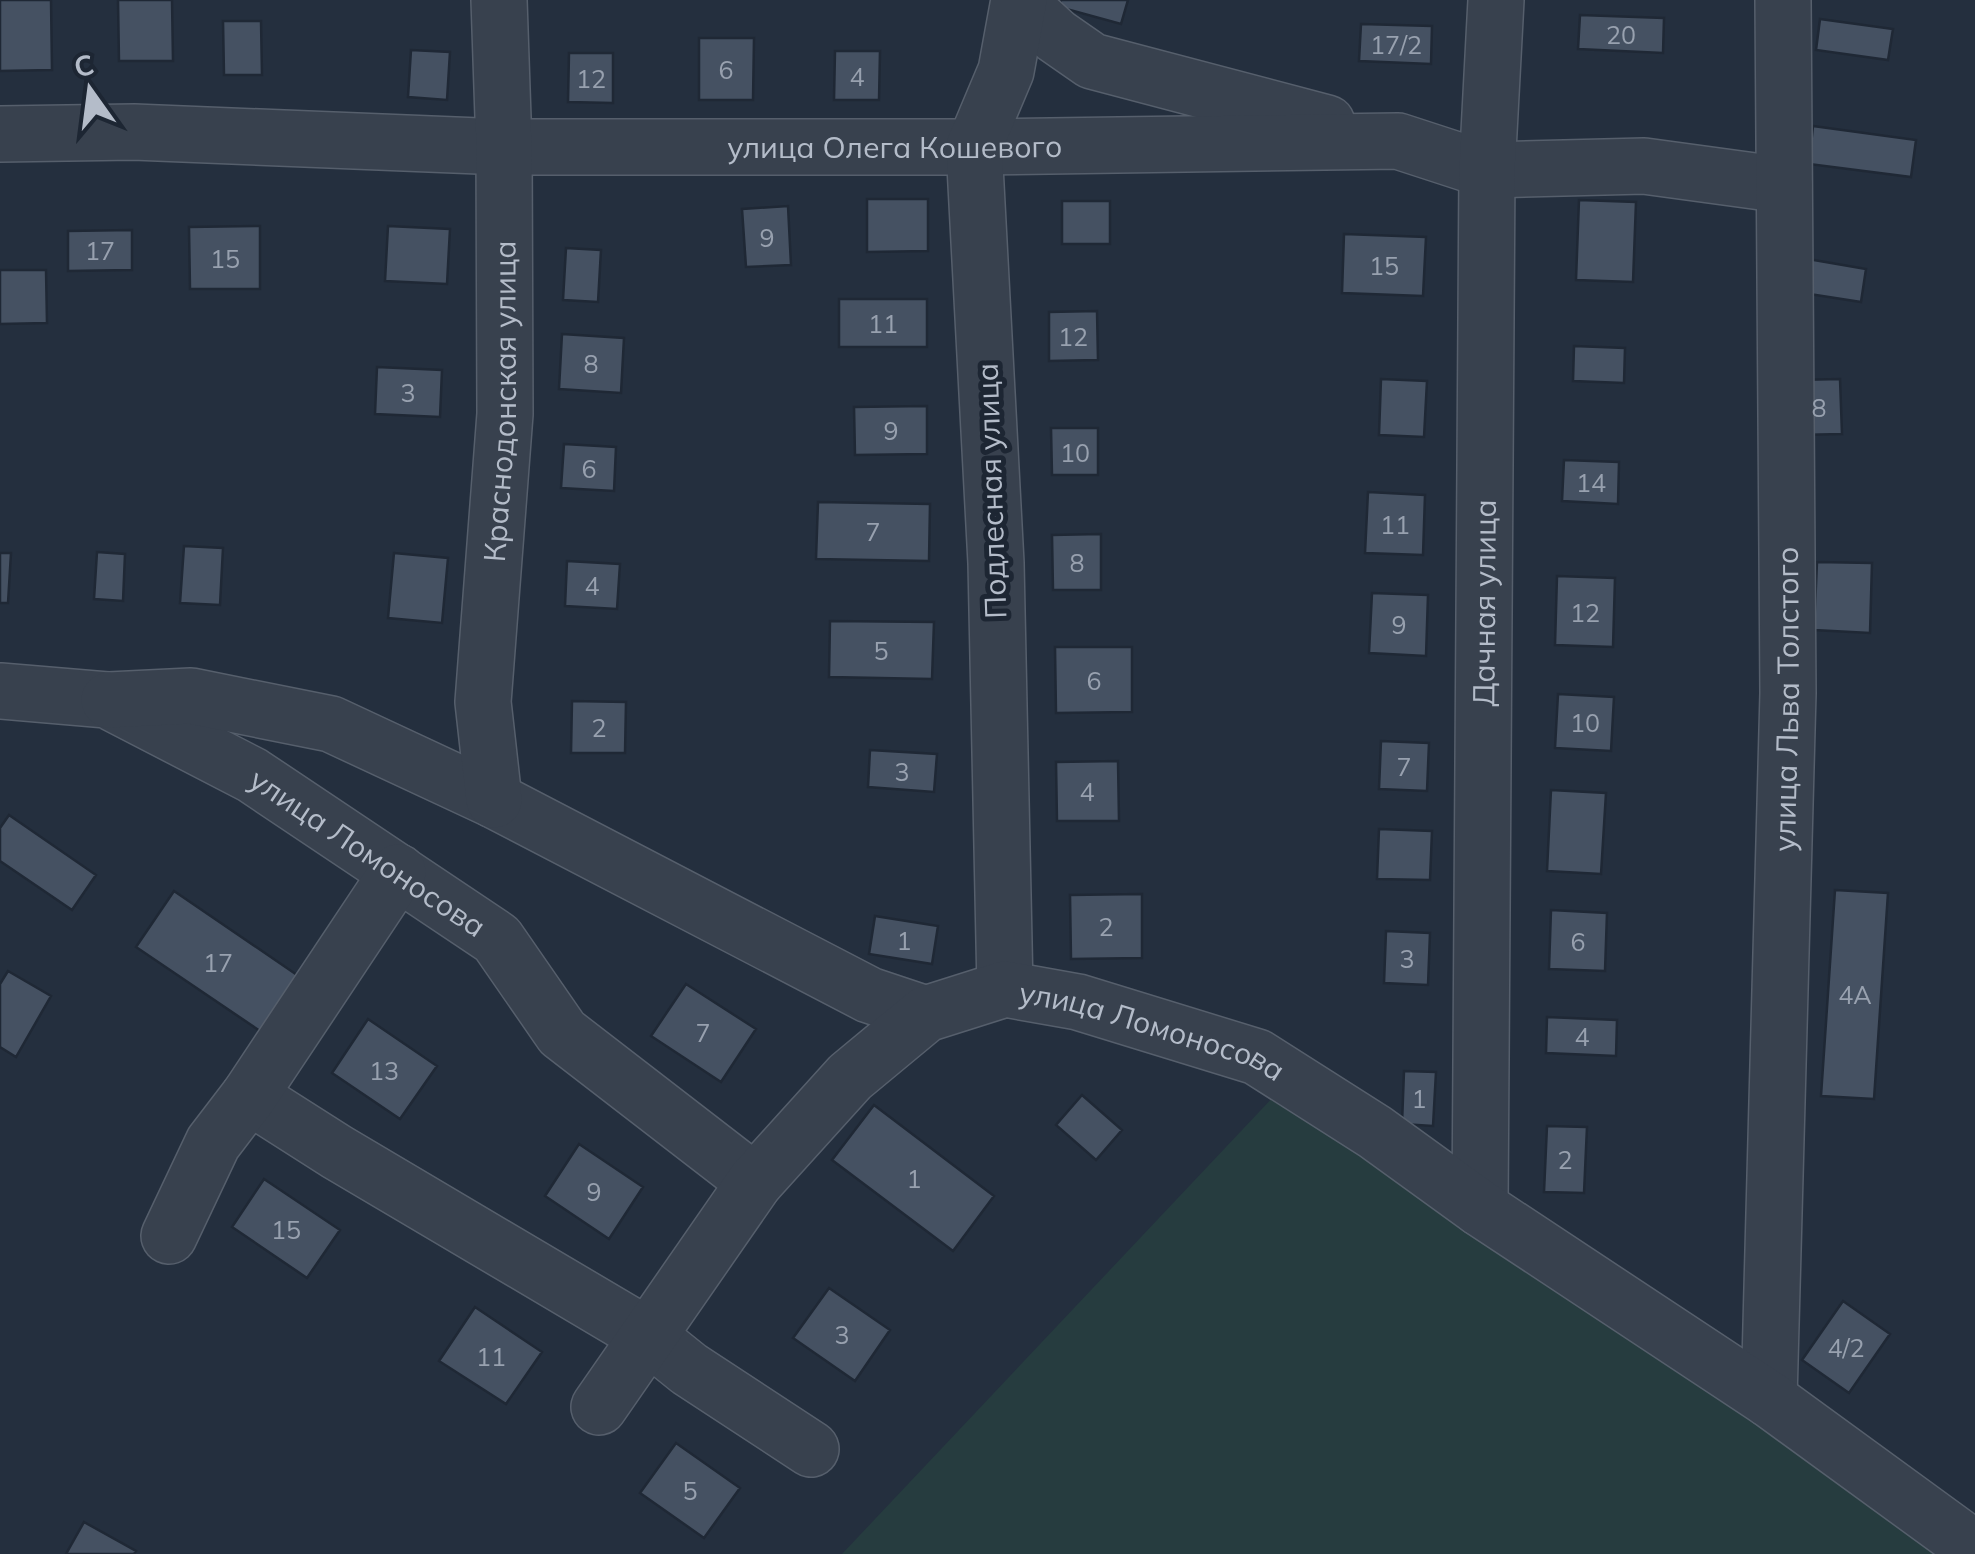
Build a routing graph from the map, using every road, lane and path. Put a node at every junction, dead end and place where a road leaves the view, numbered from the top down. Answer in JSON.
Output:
{"nodes":[{"id":1,"x":498,"y":0,"type":"edge"},
{"id":2,"x":1496,"y":0,"type":"edge"},
{"id":3,"x":1783,"y":0,"type":"edge"},
{"id":4,"x":1019,"y":1,"type":"edge"},
{"id":5,"x":0,"y":134,"type":"edge"},
{"id":6,"x":1398,"y":141,"type":"junction"},
{"id":7,"x":974,"y":146,"type":"junction"},
{"id":8,"x":504,"y":147,"type":"junction"},
{"id":9,"x":1487,"y":170,"type":"junction"},
{"id":10,"x":1784,"y":185,"type":"junction"},
{"id":11,"x":0,"y":692,"type":"edge"},
{"id":12,"x":108,"y":700,"type":"junction"},
{"id":13,"x":494,"y":800,"type":"junction"},
{"id":14,"x":398,"y":872,"type":"junction"},
{"id":15,"x":1005,"y":989,"type":"junction"},
{"id":16,"x":926,"y":1014,"type":"junction"},
{"id":17,"x":248,"y":1096,"type":"junction"},
{"id":18,"x":754,"y":1182,"type":"junction"},
{"id":19,"x":1480,"y":1208,"type":"junction"},
{"id":20,"x":169,"y":1236,"type":"dead end"},
{"id":21,"x":648,"y":1336,"type":"junction"},
{"id":22,"x":1769,"y":1399,"type":"junction"},
{"id":23,"x":599,"y":1407,"type":"dead end"},
{"id":24,"x":811,"y":1449,"type":"dead end"},
{"id":25,"x":1975,"y":1548,"type":"edge"}],
"edges":[{"from":1,"to":8,"type":"street","name":"Краснодонская улица"},
{"from":2,"to":9,"type":"street","name":"Дачная улица"},
{"from":3,"to":10,"type":"street","name":"улица Льва Толстого"},
{"from":4,"to":6,"type":"street"},
{"from":4,"to":7,"type":"street","name":"Подлесная улица"},
{"from":5,"to":8,"type":"street","name":"улица Олега Кошевого"},
{"from":6,"to":7,"type":"street","name":"улица Олега Кошевого"},
{"from":6,"to":9,"type":"street","name":"улица Олега Кошевого"},
{"from":7,"to":8,"type":"street","name":"улица Олега Кошевого"},
{"from":7,"to":15,"type":"street","name":"Подлесная улица"},
{"from":8,"to":13,"type":"street","name":"Краснодонская улица"},
{"from":9,"to":10,"type":"street","name":"улица Олега Кошевого"},
{"from":9,"to":19,"type":"street","name":"Дачная улица"},
{"from":10,"to":22,"type":"street","name":"улица Льва Толстого"},
{"from":11,"to":12,"type":"street","name":"улица Ломоносова"},
{"from":12,"to":13,"type":"street"},
{"from":12,"to":14,"type":"street","name":"улица Ломоносова"},
{"from":13,"to":16,"type":"street"},
{"from":14,"to":17,"type":"street"},
{"from":14,"to":18,"type":"street","name":"улица Ломоносова"},
{"from":15,"to":16,"type":"street","name":"улица Ломоносова"},
{"from":15,"to":19,"type":"street","name":"улица Ломоносова"},
{"from":16,"to":18,"type":"street","name":"улица Ломоносова"},
{"from":17,"to":20,"type":"street"},
{"from":17,"to":21,"type":"street"},
{"from":18,"to":21,"type":"street"},
{"from":19,"to":22,"type":"street","name":"улица Ломоносова"},
{"from":21,"to":23,"type":"street"},
{"from":21,"to":24,"type":"street"},
{"from":22,"to":25,"type":"street","name":"улица Ломоносова"}]}
